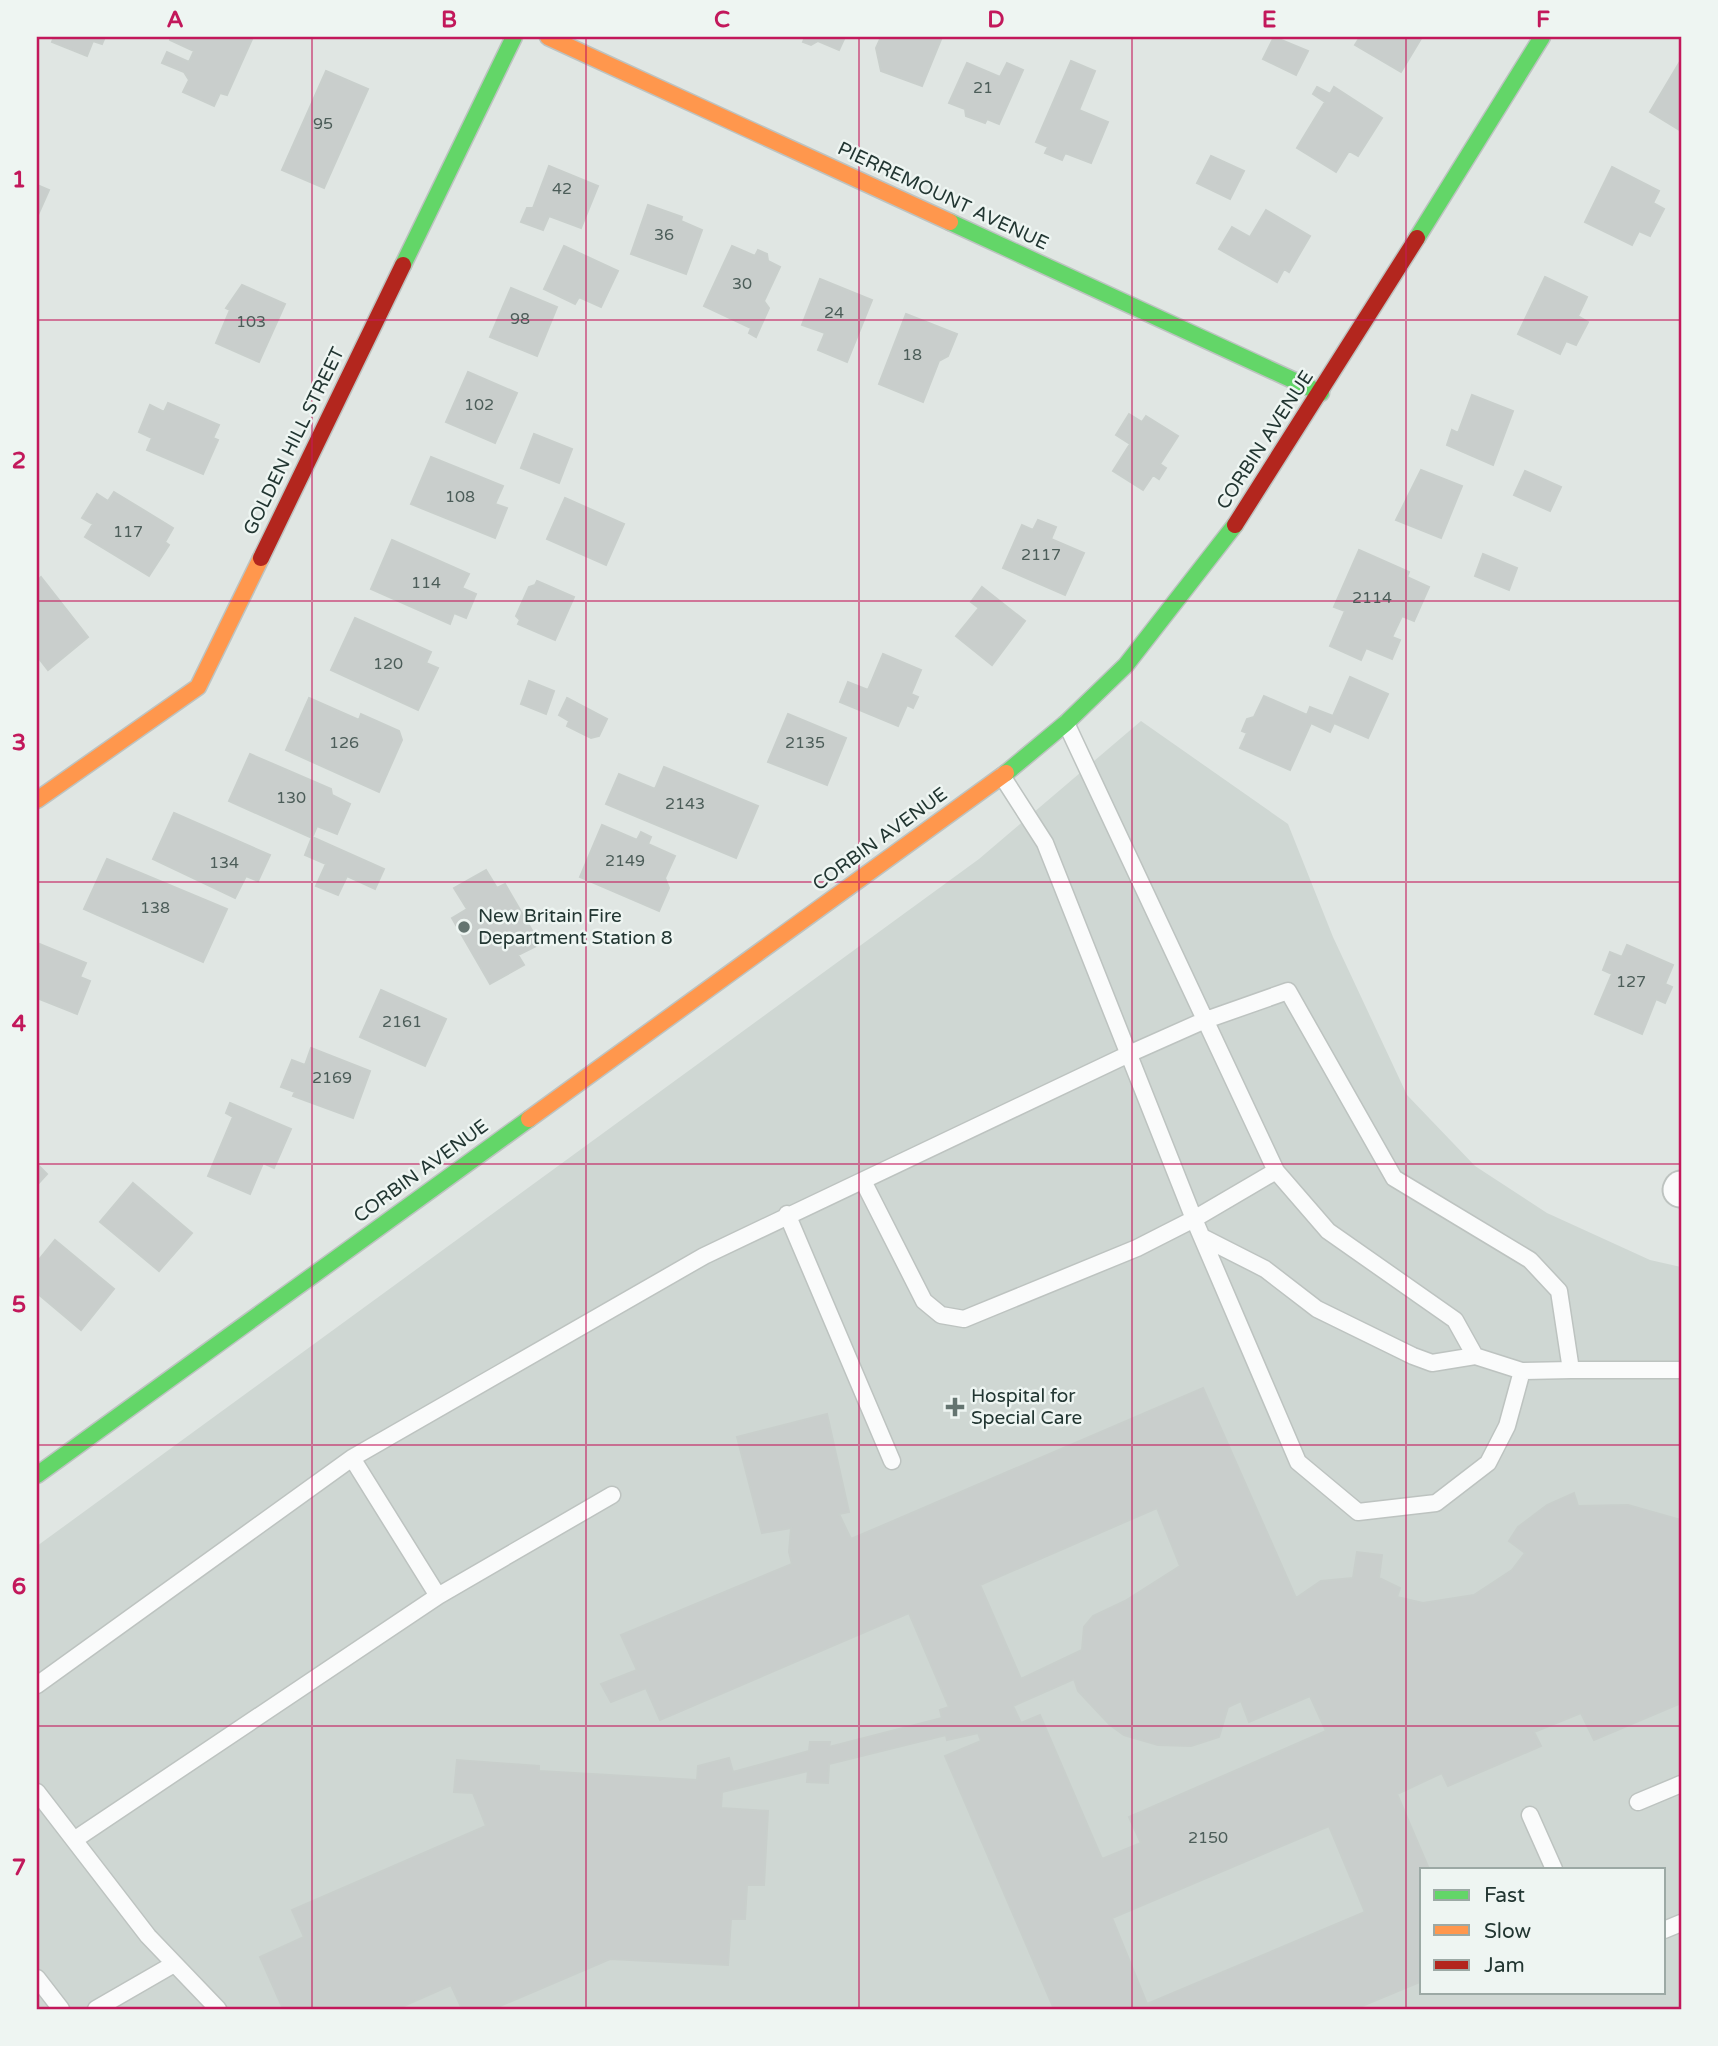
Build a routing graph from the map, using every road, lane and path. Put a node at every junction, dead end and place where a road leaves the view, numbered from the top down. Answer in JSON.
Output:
{"nodes":[{"id":1,"x":514,"y":37,"type":"edge"},
{"id":2,"x":548,"y":37,"type":"edge"},
{"id":3,"x":1542,"y":37,"type":"edge"},
{"id":4,"x":1321,"y":393,"type":"junction"},
{"id":5,"x":1066,"y":723,"type":"junction"},
{"id":6,"x":1002,"y":776,"type":"junction"},
{"id":7,"x":37,"y":800,"type":"edge"},
{"id":8,"x":1203,"y":1021,"type":"junction"},
{"id":9,"x":1131,"y":1053,"type":"junction"},
{"id":10,"x":1276,"y":1171,"type":"junction"},
{"id":11,"x":863,"y":1181,"type":"junction"},
{"id":12,"x":787,"y":1214,"type":"junction"},
{"id":13,"x":1194,"y":1219,"type":"junction"},
{"id":14,"x":1203,"y":1238,"type":"junction"},
{"id":15,"x":1475,"y":1356,"type":"junction"},
{"id":16,"x":1571,"y":1370,"type":"junction"},
{"id":17,"x":1681,"y":1370,"type":"edge"},
{"id":18,"x":1522,"y":1371,"type":"junction"},
{"id":19,"x":352,"y":1458,"type":"junction"},
{"id":20,"x":892,"y":1461,"type":"dead end"},
{"id":21,"x":37,"y":1475,"type":"edge"},
{"id":22,"x":612,"y":1495,"type":"dead end"},
{"id":23,"x":438,"y":1596,"type":"junction"},
{"id":24,"x":37,"y":1685,"type":"edge"},
{"id":25,"x":1681,"y":1784,"type":"edge"},
{"id":26,"x":37,"y":1792,"type":"edge"},
{"id":27,"x":1638,"y":1802,"type":"dead end"},
{"id":28,"x":1530,"y":1815,"type":"dead end"},
{"id":29,"x":74,"y":1840,"type":"junction"},
{"id":30,"x":1554,"y":1868,"type":"edge"},
{"id":31,"x":174,"y":1964,"type":"junction"},
{"id":32,"x":37,"y":1978,"type":"edge"},
{"id":33,"x":61,"y":2009,"type":"edge"},
{"id":34,"x":96,"y":2009,"type":"edge"},
{"id":35,"x":218,"y":2009,"type":"edge"}],
"edges":[{"from":1,"to":7,"type":"main road","name":"GOLDEN HILL STREET"},
{"from":2,"to":4,"type":"main road","name":"PIERREMOUNT AVENUE"},
{"from":3,"to":4,"type":"main road","name":"CORBIN AVENUE"},
{"from":4,"to":5,"type":"main road","name":"CORBIN AVENUE"},
{"from":5,"to":6,"type":"main road","name":"CORBIN AVENUE"},
{"from":5,"to":8,"type":"lane"},
{"from":6,"to":9,"type":"lane"},
{"from":6,"to":21,"type":"main road","name":"CORBIN AVENUE"},
{"from":8,"to":9,"type":"lane"},
{"from":8,"to":10,"type":"lane"},
{"from":8,"to":16,"type":"lane"},
{"from":9,"to":11,"type":"lane"},
{"from":9,"to":13,"type":"lane"},
{"from":10,"to":13,"type":"lane"},
{"from":10,"to":15,"type":"lane"},
{"from":11,"to":12,"type":"lane"},
{"from":11,"to":13,"type":"lane"},
{"from":12,"to":19,"type":"lane"},
{"from":12,"to":20,"type":"lane"},
{"from":13,"to":14,"type":"lane"},
{"from":14,"to":15,"type":"lane"},
{"from":14,"to":18,"type":"lane"},
{"from":15,"to":18,"type":"lane"},
{"from":16,"to":17,"type":"lane"},
{"from":16,"to":18,"type":"lane"},
{"from":19,"to":23,"type":"lane"},
{"from":19,"to":24,"type":"lane"},
{"from":22,"to":23,"type":"lane"},
{"from":23,"to":29,"type":"lane"},
{"from":25,"to":27,"type":"lane"},
{"from":26,"to":29,"type":"lane"},
{"from":28,"to":30,"type":"lane"},
{"from":29,"to":31,"type":"lane"},
{"from":31,"to":34,"type":"lane"},
{"from":31,"to":35,"type":"lane"},
{"from":32,"to":33,"type":"lane"}]}
